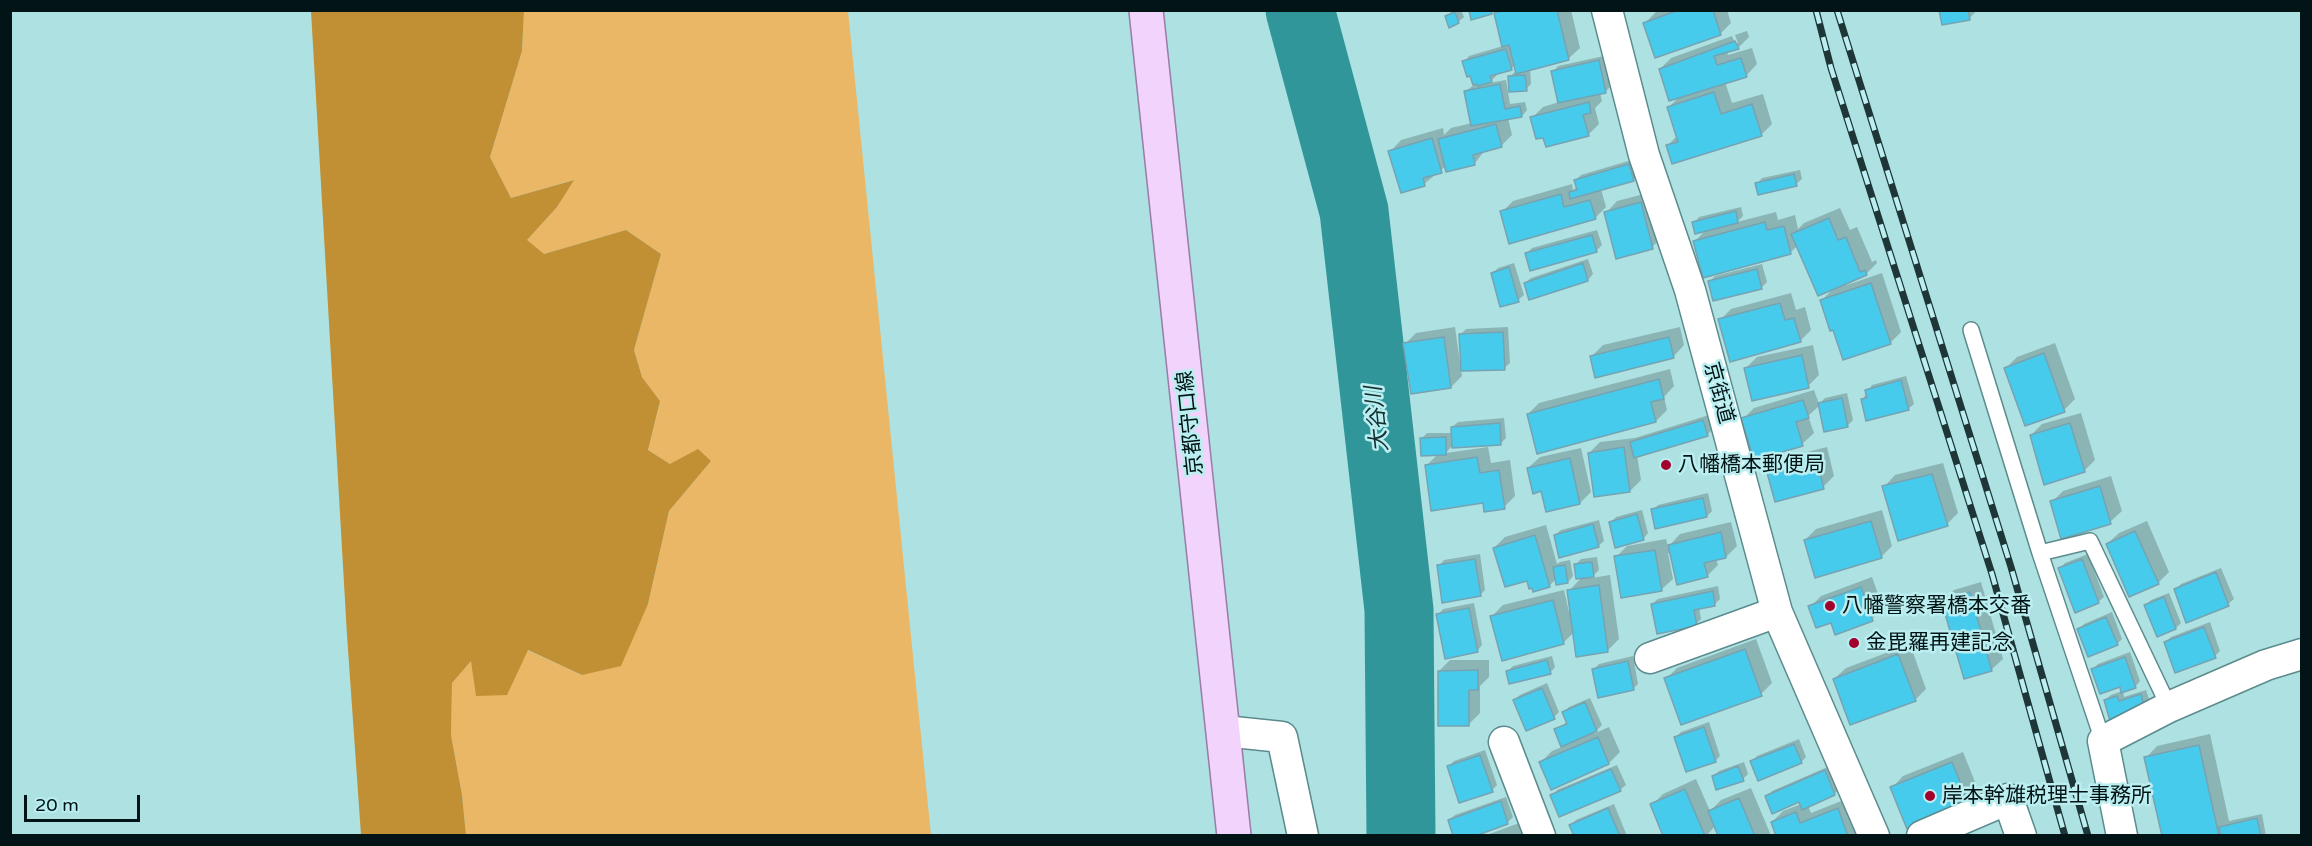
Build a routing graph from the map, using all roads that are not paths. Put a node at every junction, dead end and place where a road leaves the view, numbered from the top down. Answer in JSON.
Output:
{"nodes":[{"id":1,"x":1146,"y":10,"type":"edge"},
{"id":2,"x":1607,"y":10,"type":"edge"},
{"id":3,"x":1971,"y":330,"type":"dead end"},
{"id":4,"x":2040,"y":553,"type":"junction"},
{"id":5,"x":1777,"y":612,"type":"junction"},
{"id":6,"x":2301,"y":654,"type":"edge"},
{"id":7,"x":1650,"y":658,"type":"dead end"},
{"id":8,"x":2169,"y":707,"type":"junction"},
{"id":9,"x":1224,"y":731,"type":"junction"},
{"id":10,"x":2103,"y":741,"type":"junction"},
{"id":11,"x":1504,"y":742,"type":"dead end"},
{"id":12,"x":1234,"y":836,"type":"edge"},
{"id":13,"x":1303,"y":836,"type":"edge"},
{"id":14,"x":1540,"y":836,"type":"edge"},
{"id":15,"x":1874,"y":836,"type":"edge"},
{"id":16,"x":1922,"y":836,"type":"edge"},
{"id":17,"x":2021,"y":836,"type":"edge"},
{"id":18,"x":2122,"y":836,"type":"edge"}],
"edges":[{"from":1,"to":9,"type":"main road","name":"京都守口線"},
{"from":2,"to":5,"type":"street","name":"京街道"},
{"from":3,"to":4,"type":"lane"},
{"from":4,"to":8,"type":"lane"},
{"from":4,"to":10,"type":"lane"},
{"from":5,"to":7,"type":"street"},
{"from":5,"to":15,"type":"street","name":"京街道"},
{"from":6,"to":8,"type":"street"},
{"from":8,"to":10,"type":"street"},
{"from":9,"to":12,"type":"main road","name":"京都守口線"},
{"from":9,"to":13,"type":"street"},
{"from":10,"to":18,"type":"street"},
{"from":11,"to":14,"type":"street"},
{"from":16,"to":17,"type":"street"}]}
